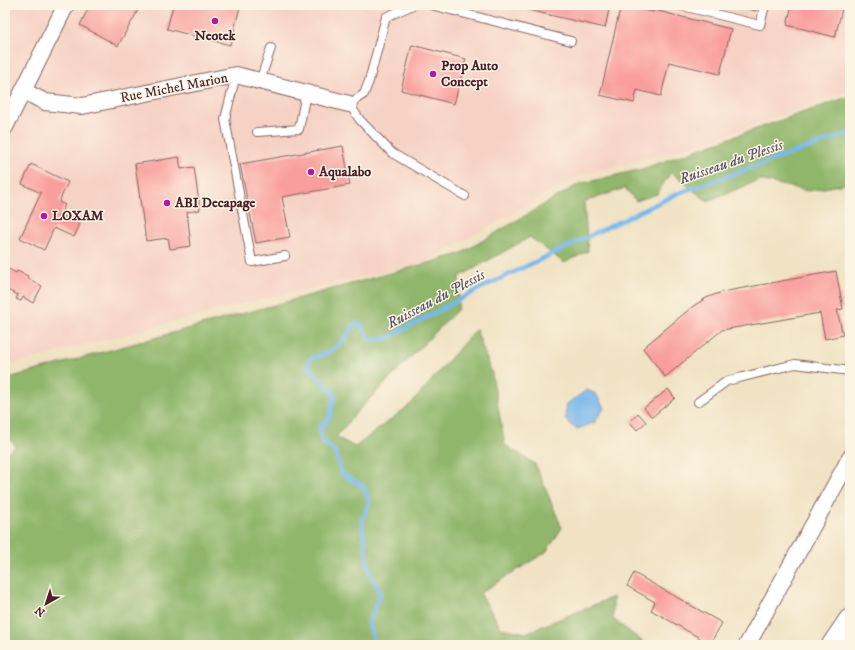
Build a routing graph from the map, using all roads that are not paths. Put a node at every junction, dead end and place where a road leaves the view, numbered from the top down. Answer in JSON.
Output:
{"nodes":[{"id":1,"x":66,"y":5,"type":"edge"},
{"id":2,"x":413,"y":5,"type":"edge"},
{"id":3,"x":431,"y":5,"type":"edge"},
{"id":4,"x":678,"y":5,"type":"edge"},
{"id":5,"x":765,"y":5,"type":"edge"},
{"id":6,"x":571,"y":41,"type":"dead end"},
{"id":7,"x":271,"y":48,"type":"dead end"},
{"id":8,"x":236,"y":75,"type":"junction"},
{"id":9,"x":260,"y":81,"type":"junction"},
{"id":10,"x":24,"y":91,"type":"junction"},
{"id":11,"x":306,"y":93,"type":"junction"},
{"id":12,"x":349,"y":104,"type":"junction"},
{"id":13,"x":5,"y":127,"type":"edge"},
{"id":14,"x":257,"y":132,"type":"dead end"},
{"id":15,"x":465,"y":196,"type":"dead end"},
{"id":16,"x":285,"y":256,"type":"dead end"},
{"id":17,"x":850,"y":372,"type":"edge"},
{"id":18,"x":698,"y":402,"type":"dead end"},
{"id":19,"x":850,"y":458,"type":"edge"},
{"id":20,"x":747,"y":645,"type":"edge"}],
"edges":[{"from":1,"to":10,"type":"street"},
{"from":2,"to":12,"type":"lane"},
{"from":3,"to":6,"type":"lane"},
{"from":4,"to":5,"type":"lane"},
{"from":7,"to":9,"type":"lane"},
{"from":8,"to":9,"type":"street","name":"Rue Michel Marion"},
{"from":8,"to":10,"type":"street","name":"Rue Michel Marion"},
{"from":8,"to":16,"type":"lane"},
{"from":9,"to":11,"type":"street","name":"Rue Michel Marion"},
{"from":10,"to":13,"type":"street"},
{"from":11,"to":12,"type":"street","name":"Rue Michel Marion"},
{"from":11,"to":14,"type":"lane"},
{"from":12,"to":15,"type":"lane"},
{"from":17,"to":18,"type":"lane"},
{"from":19,"to":20,"type":"street"}]}
